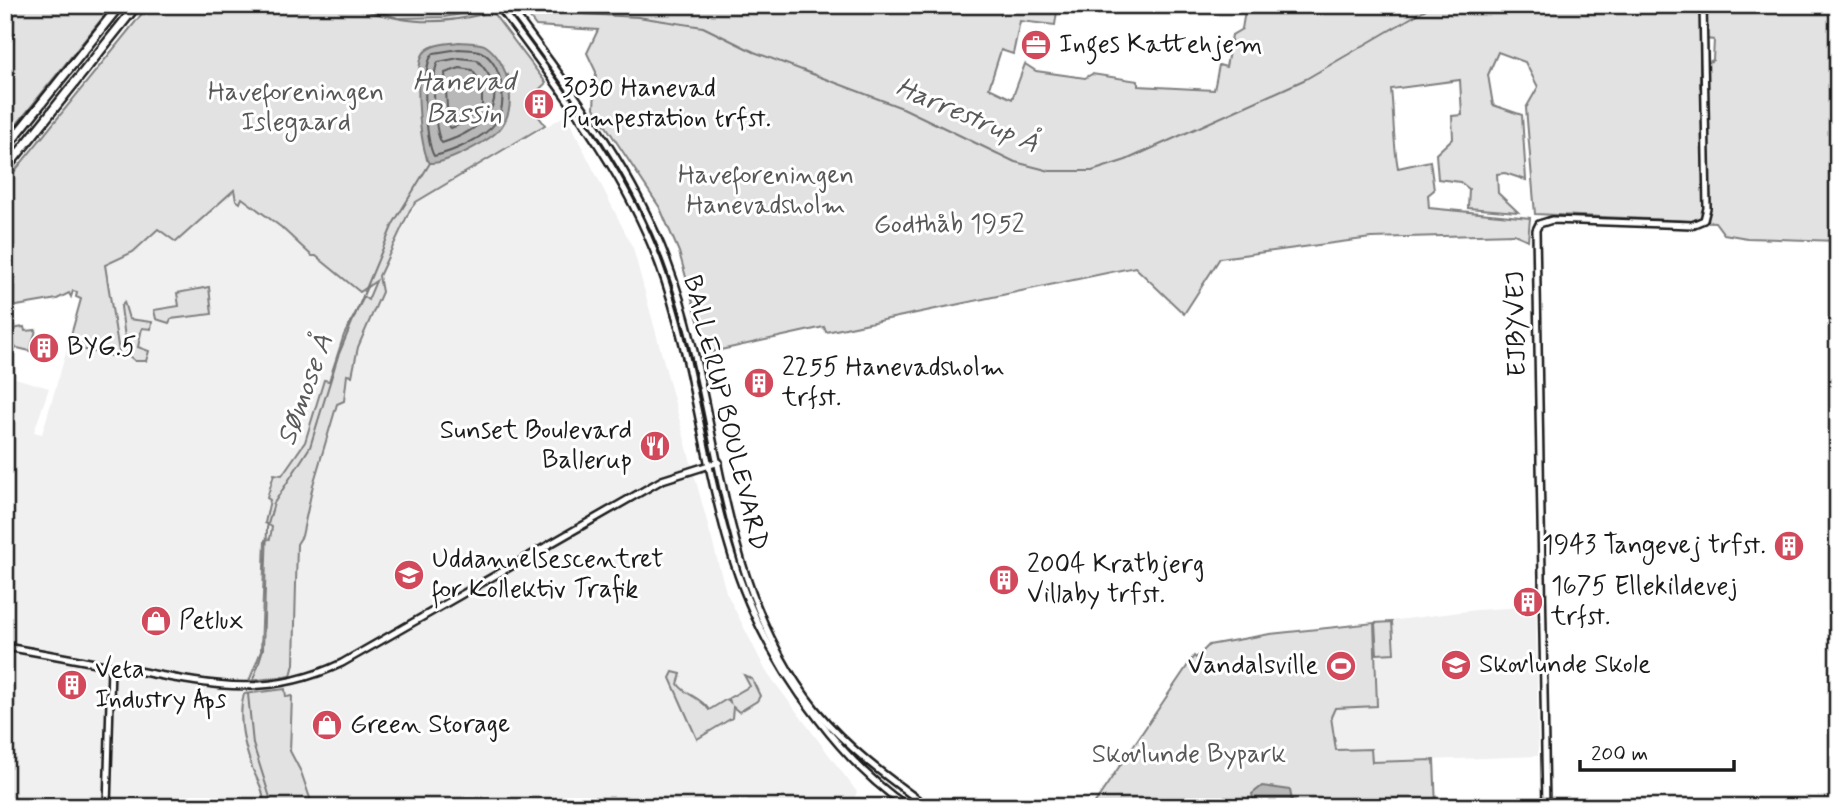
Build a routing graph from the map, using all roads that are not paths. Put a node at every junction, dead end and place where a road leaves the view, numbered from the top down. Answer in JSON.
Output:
{"nodes":[{"id":1,"x":121,"y":5,"type":"edge"},
{"id":2,"x":137,"y":5,"type":"edge"},
{"id":3,"x":498,"y":5,"type":"edge"},
{"id":4,"x":508,"y":5,"type":"edge"},
{"id":5,"x":1703,"y":5,"type":"edge"},
{"id":6,"x":5,"y":149,"type":"edge"},
{"id":7,"x":5,"y":170,"type":"edge"},
{"id":8,"x":719,"y":462,"type":"junction"},
{"id":9,"x":708,"y":465,"type":"junction"},
{"id":10,"x":5,"y":646,"type":"edge"},
{"id":11,"x":111,"y":666,"type":"junction"},
{"id":12,"x":107,"y":807,"type":"edge"},
{"id":13,"x":908,"y":807,"type":"edge"},
{"id":14,"x":928,"y":807,"type":"edge"},
{"id":15,"x":1546,"y":807,"type":"edge"}],
"edges":[{"from":1,"to":6,"type":"main road"},
{"from":2,"to":7,"type":"main road"},
{"from":3,"to":9,"type":"street","name":"BALLERUP BOULEVARD"},
{"from":4,"to":8,"type":"street","name":"BALLERUP BOULEVARD"},
{"from":5,"to":15,"type":"street","name":"EJBYVEJ"},
{"from":8,"to":9,"type":"street"},
{"from":8,"to":14,"type":"street","name":"BALLERUP BOULEVARD"},
{"from":9,"to":11,"type":"street"},
{"from":9,"to":13,"type":"street","name":"BALLERUP BOULEVARD"},
{"from":10,"to":11,"type":"street"},
{"from":11,"to":12,"type":"street"}]}
